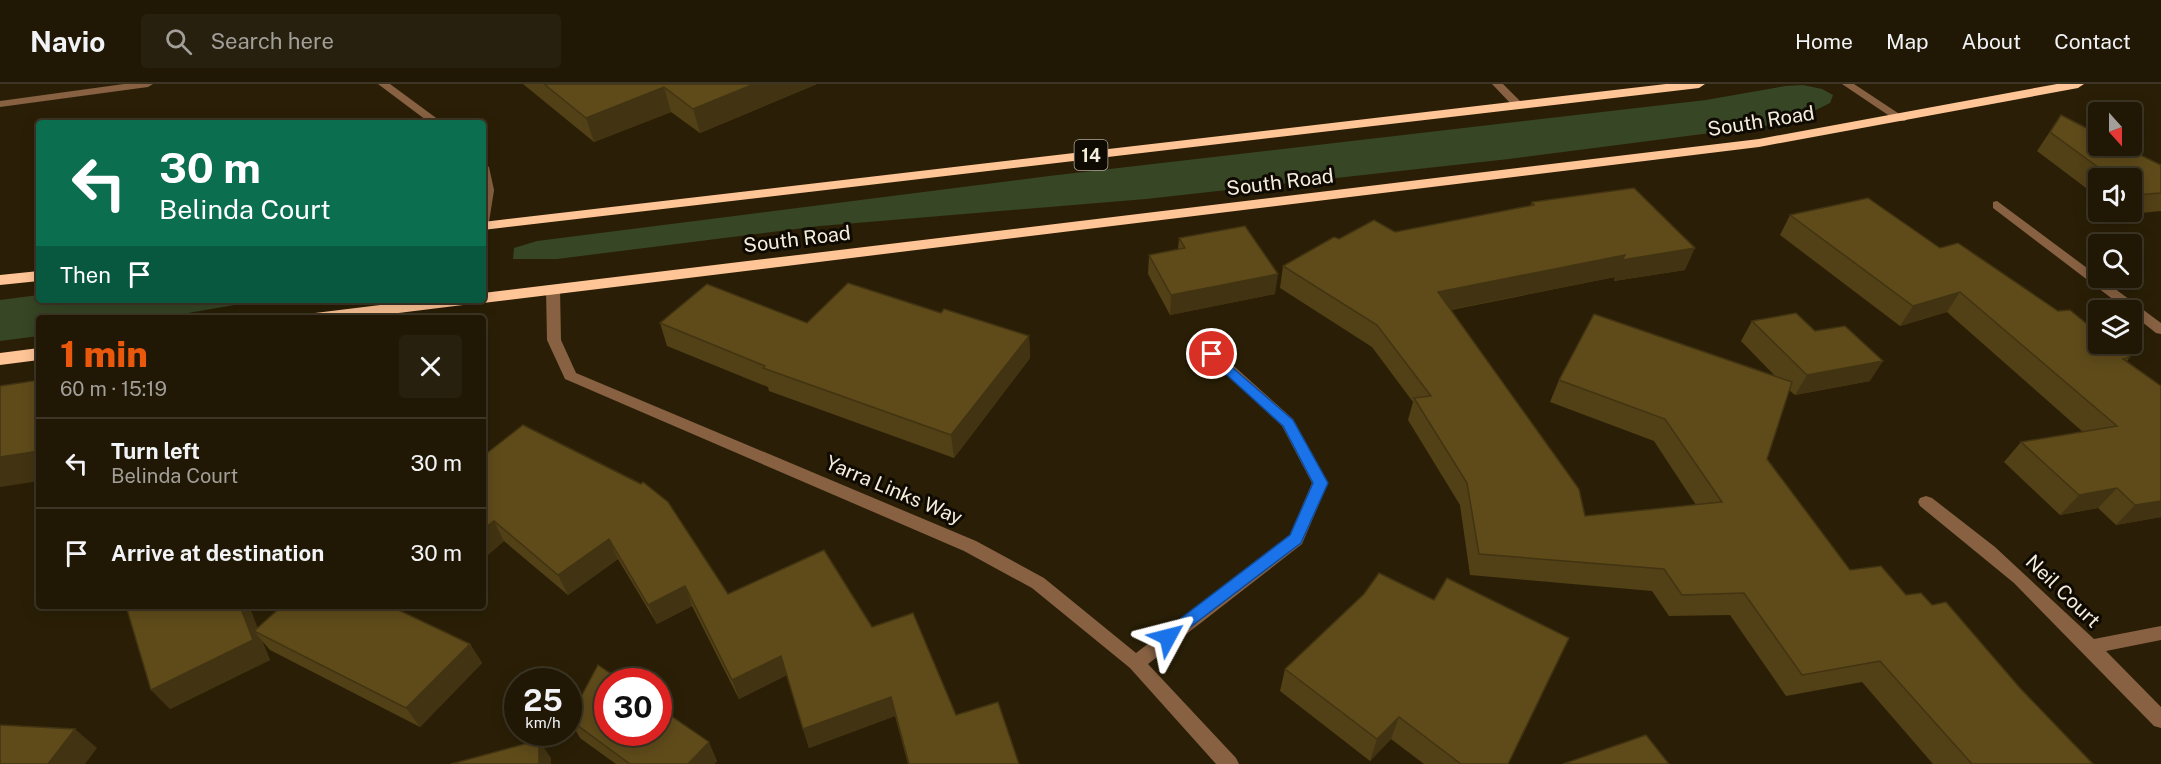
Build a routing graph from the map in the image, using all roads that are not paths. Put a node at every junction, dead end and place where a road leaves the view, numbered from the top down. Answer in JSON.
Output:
{"nodes":[{"id":1,"x":148,"y":84,"type":"edge"},
{"id":2,"x":383,"y":84,"type":"edge"},
{"id":3,"x":1497,"y":84,"type":"edge"},
{"id":4,"x":1699,"y":84,"type":"edge"},
{"id":5,"x":1847,"y":84,"type":"edge"},
{"id":6,"x":2078,"y":84,"type":"edge"},
{"id":7,"x":0,"y":104,"type":"edge"},
{"id":8,"x":1518,"y":105,"type":"junction"},
{"id":9,"x":1901,"y":119,"type":"junction"},
{"id":10,"x":433,"y":120,"type":"edge"},
{"id":11,"x":486,"y":181,"type":"edge"},
{"id":12,"x":486,"y":204,"type":"edge"},
{"id":13,"x":1997,"y":205,"type":"dead end"},
{"id":14,"x":486,"y":224,"type":"edge"},
{"id":15,"x":36,"y":276,"type":"edge"},
{"id":16,"x":0,"y":280,"type":"edge"},
{"id":17,"x":553,"y":289,"type":"junction"},
{"id":18,"x":486,"y":298,"type":"edge"},
{"id":19,"x":438,"y":303,"type":"edge"},
{"id":20,"x":340,"y":315,"type":"edge"},
{"id":21,"x":2161,"y":330,"type":"edge"},
{"id":22,"x":36,"y":354,"type":"edge"},
{"id":23,"x":1212,"y":354,"type":"dead end"},
{"id":24,"x":0,"y":359,"type":"edge"},
{"id":25,"x":1926,"y":502,"type":"dead end"},
{"id":26,"x":2161,"y":633,"type":"edge"},
{"id":27,"x":2091,"y":647,"type":"junction"},
{"id":28,"x":1136,"y":663,"type":"junction"},
{"id":29,"x":2161,"y":720,"type":"edge"},
{"id":30,"x":1229,"y":764,"type":"edge"}],
"edges":[{"from":1,"to":7,"type":"street"},
{"from":2,"to":10,"type":"street"},
{"from":3,"to":8,"type":"street"},
{"from":4,"to":8,"type":"highway","number":"14"},
{"from":5,"to":9,"type":"street"},
{"from":6,"to":9,"type":"highway","name":"South Road"},
{"from":8,"to":14,"type":"highway","number":"14"},
{"from":9,"to":17,"type":"highway","name":"South Road"},
{"from":11,"to":12,"type":"street"},
{"from":13,"to":21,"type":"street"},
{"from":15,"to":16,"type":"highway"},
{"from":17,"to":18,"type":"highway","name":"South Road"},
{"from":17,"to":28,"type":"street","name":"Yarra Links Way"},
{"from":19,"to":20,"type":"highway"},
{"from":22,"to":24,"type":"highway"},
{"from":23,"to":28,"type":"street"},
{"from":25,"to":27,"type":"street","name":"Neil Court"},
{"from":26,"to":27,"type":"street"},
{"from":27,"to":29,"type":"street","name":"Neil Court"},
{"from":28,"to":30,"type":"street","name":"Yarra Links Way"}]}
